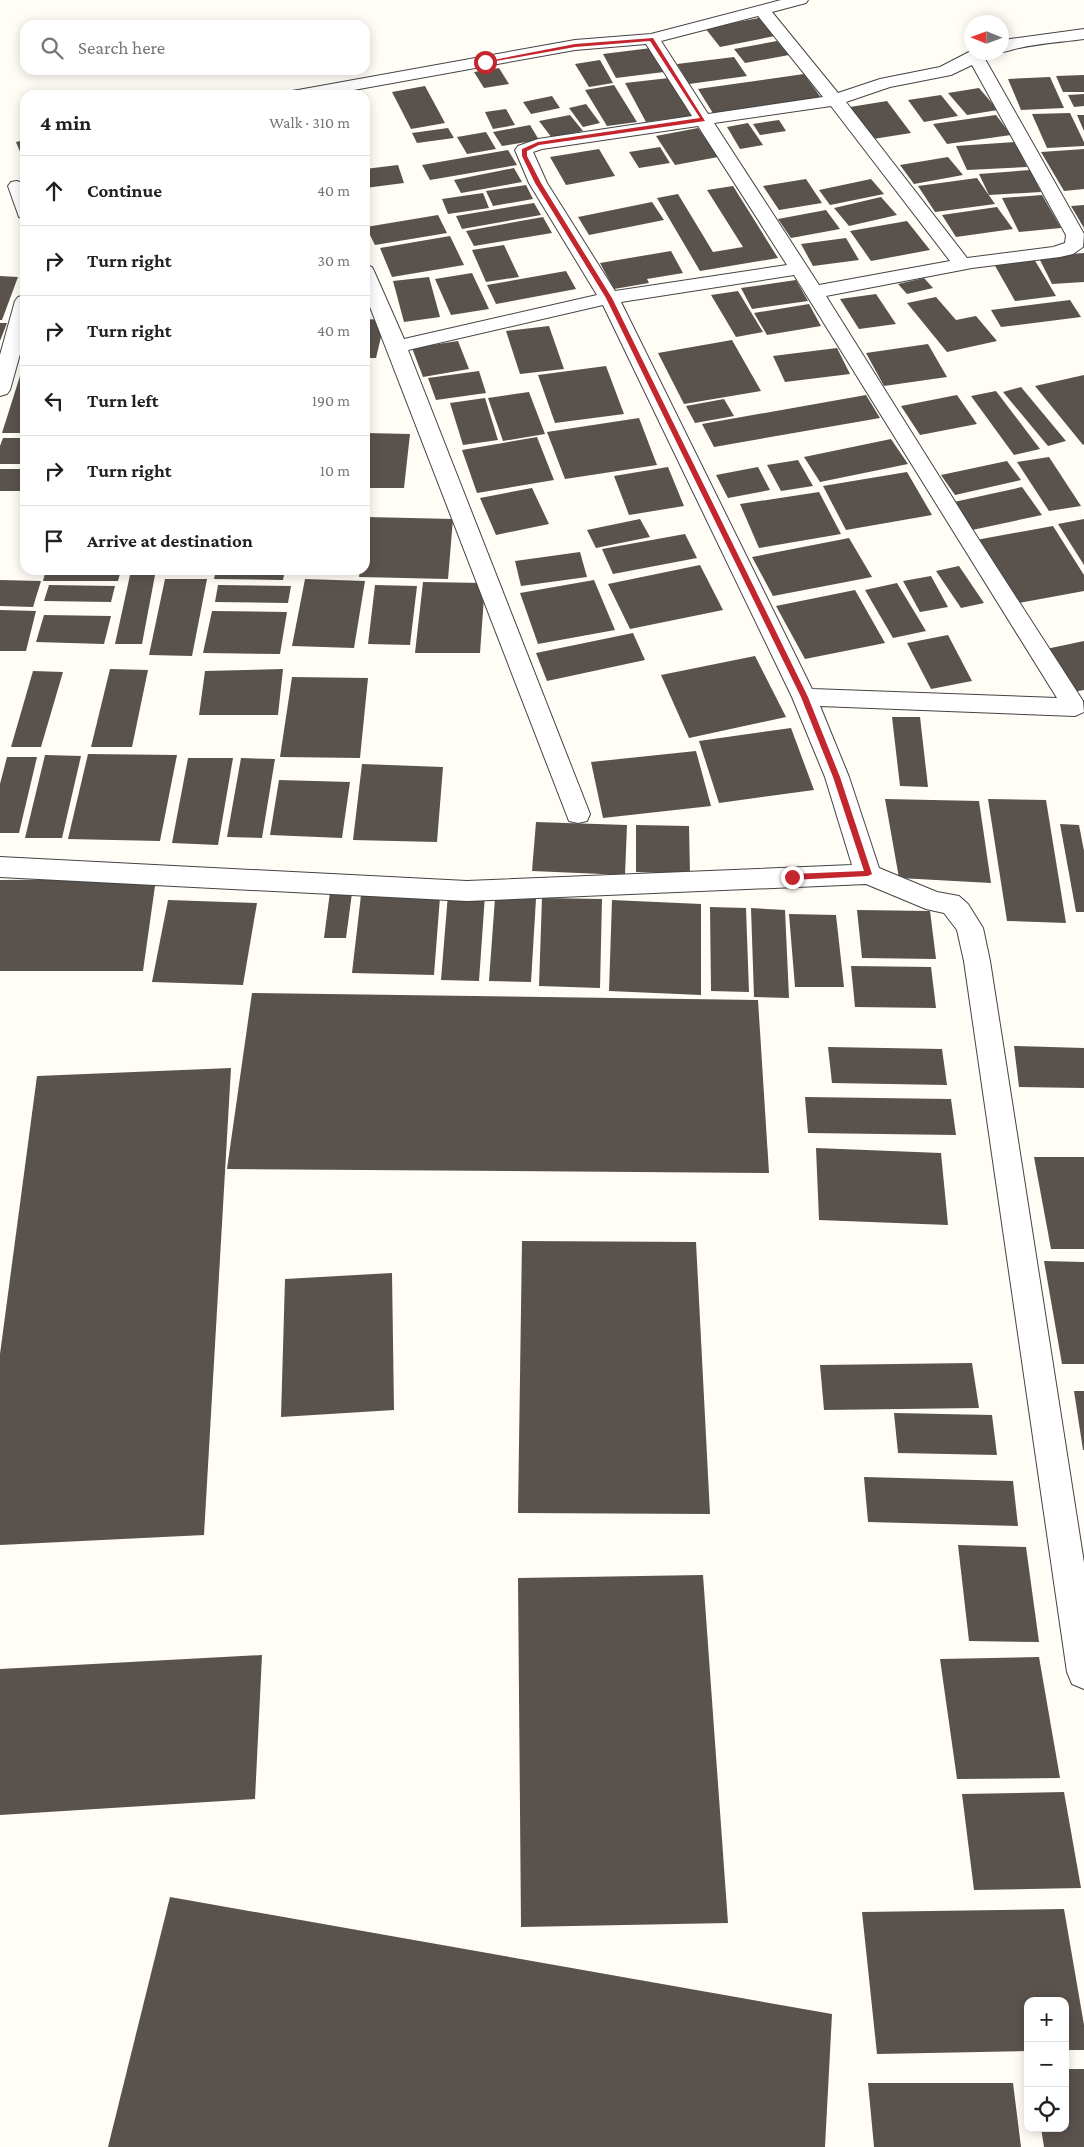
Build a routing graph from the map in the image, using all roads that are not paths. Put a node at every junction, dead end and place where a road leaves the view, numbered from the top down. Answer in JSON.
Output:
{"nodes":[{"id":1,"x":800,"y":0,"type":"edge"},
{"id":2,"x":762,"y":11,"type":"junction"},
{"id":3,"x":1084,"y":34,"type":"edge"},
{"id":4,"x":651,"y":40,"type":"junction"},
{"id":5,"x":1009,"y":46,"type":"edge"},
{"id":6,"x":968,"y":60,"type":"edge"},
{"id":7,"x":984,"y":60,"type":"edge"},
{"id":8,"x":326,"y":90,"type":"edge"},
{"id":9,"x":835,"y":100,"type":"junction"},
{"id":10,"x":703,"y":120,"type":"junction"},
{"id":11,"x":20,"y":185,"type":"edge"},
{"id":12,"x":0,"y":193,"type":"edge"},
{"id":13,"x":963,"y":265,"type":"junction"},
{"id":14,"x":798,"y":269,"type":"junction"},
{"id":15,"x":370,"y":283,"type":"edge"},
{"id":16,"x":814,"y":292,"type":"junction"},
{"id":17,"x":609,"y":298,"type":"junction"},
{"id":18,"x":20,"y":319,"type":"edge"},
{"id":19,"x":397,"y":347,"type":"junction"},
{"id":20,"x":0,"y":390,"type":"edge"},
{"id":21,"x":804,"y":697,"type":"junction"},
{"id":22,"x":1079,"y":706,"type":"edge"},
{"id":23,"x":578,"y":814,"type":"dead end"},
{"id":24,"x":0,"y":867,"type":"edge"},
{"id":25,"x":868,"y":874,"type":"junction"},
{"id":26,"x":1084,"y":1672,"type":"edge"}],
"edges":[{"from":1,"to":2,"type":"street"},
{"from":2,"to":4,"type":"street"},
{"from":2,"to":9,"type":"street"},
{"from":3,"to":5,"type":"street"},
{"from":4,"to":8,"type":"street"},
{"from":4,"to":10,"type":"street"},
{"from":6,"to":9,"type":"street"},
{"from":7,"to":13,"type":"street"},
{"from":9,"to":10,"type":"street"},
{"from":9,"to":13,"type":"street"},
{"from":10,"to":14,"type":"street"},
{"from":10,"to":17,"type":"street"},
{"from":11,"to":12,"type":"street"},
{"from":13,"to":16,"type":"street"},
{"from":14,"to":16,"type":"street"},
{"from":14,"to":17,"type":"street"},
{"from":15,"to":19,"type":"street"},
{"from":16,"to":22,"type":"street"},
{"from":17,"to":19,"type":"street"},
{"from":17,"to":21,"type":"street"},
{"from":18,"to":20,"type":"street"},
{"from":19,"to":23,"type":"street"},
{"from":21,"to":22,"type":"street"},
{"from":21,"to":25,"type":"street"},
{"from":24,"to":25,"type":"street"},
{"from":25,"to":26,"type":"street"}]}
